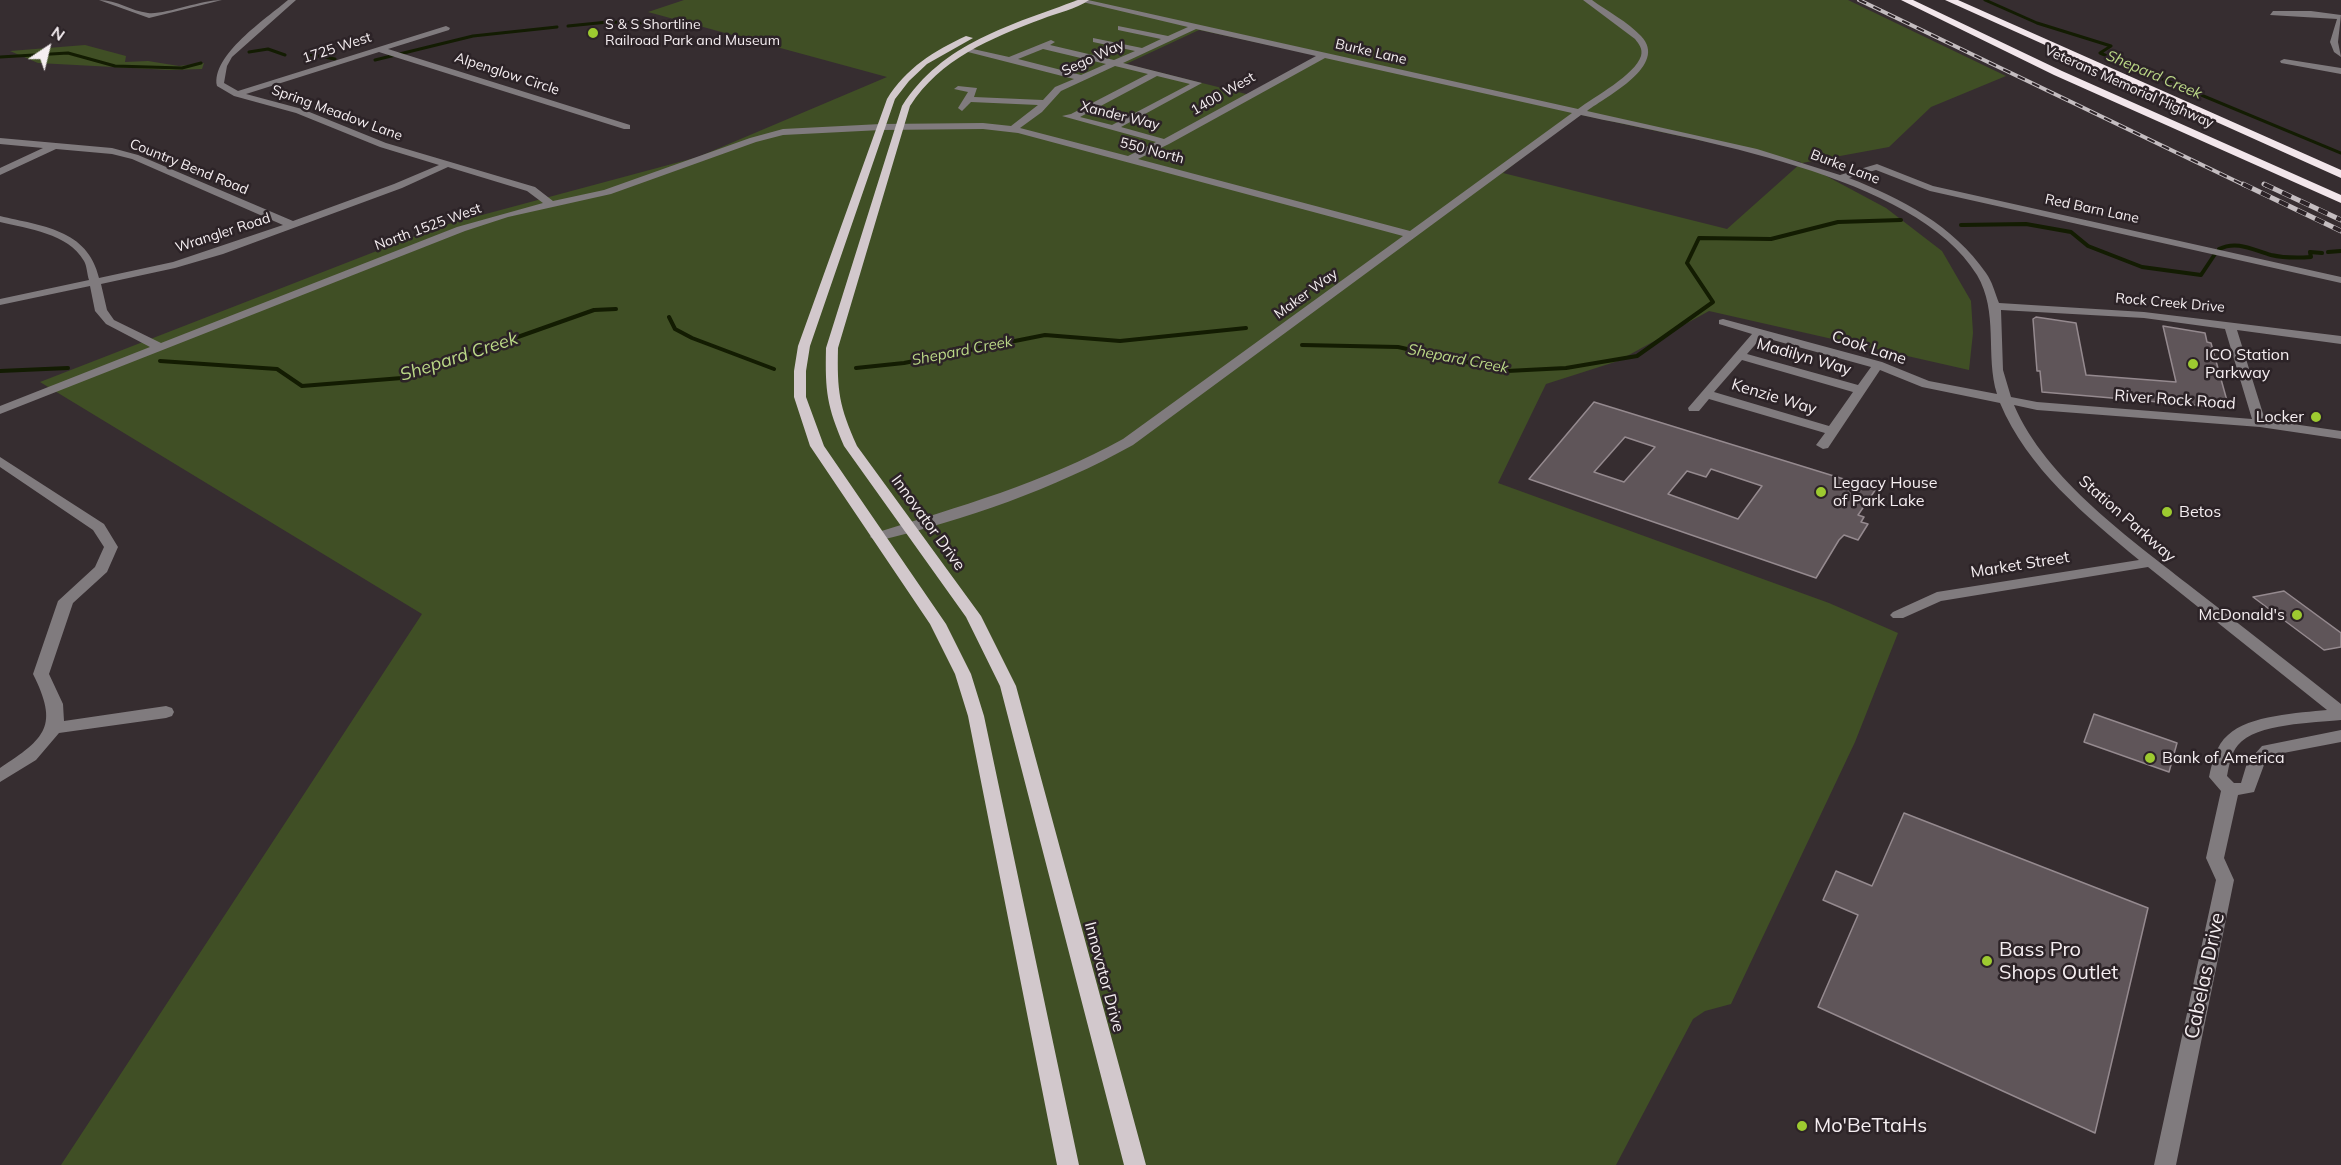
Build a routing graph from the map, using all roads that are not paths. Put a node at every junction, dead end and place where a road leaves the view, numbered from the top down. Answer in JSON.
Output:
{"nodes":[{"id":1,"x":103,"y":0,"type":"edge"},
{"id":2,"x":218,"y":0,"type":"edge"},
{"id":3,"x":292,"y":0,"type":"edge"},
{"id":4,"x":1064,"y":0,"type":"edge"},
{"id":5,"x":1085,"y":0,"type":"edge"},
{"id":6,"x":1587,"y":0,"type":"edge"},
{"id":7,"x":1906,"y":0,"type":"edge"},
{"id":8,"x":1950,"y":0,"type":"edge"},
{"id":9,"x":2273,"y":13,"type":"dead end"},
{"id":10,"x":2341,"y":18,"type":"edge"},
{"id":11,"x":1196,"y":26,"type":"junction"},
{"id":12,"x":446,"y":28,"type":"dead end"},
{"id":13,"x":1121,"y":28,"type":"dead end"},
{"id":14,"x":1168,"y":38,"type":"junction"},
{"id":15,"x":1096,"y":40,"type":"dead end"},
{"id":16,"x":2337,"y":40,"type":"edge"},
{"id":17,"x":1054,"y":41,"type":"dead end"},
{"id":18,"x":1042,"y":46,"type":"junction"},
{"id":19,"x":379,"y":49,"type":"junction"},
{"id":20,"x":967,"y":49,"type":"junction"},
{"id":21,"x":1142,"y":50,"type":"junction"},
{"id":22,"x":1326,"y":53,"type":"junction"},
{"id":23,"x":2341,"y":55,"type":"edge"},
{"id":24,"x":1010,"y":60,"type":"junction"},
{"id":25,"x":2284,"y":62,"type":"dead end"},
{"id":26,"x":1114,"y":63,"type":"junction"},
{"id":27,"x":2341,"y":71,"type":"edge"},
{"id":28,"x":1156,"y":73,"type":"junction"},
{"id":29,"x":1082,"y":78,"type":"junction"},
{"id":30,"x":958,"y":89,"type":"dead end"},
{"id":31,"x":237,"y":94,"type":"junction"},
{"id":32,"x":968,"y":99,"type":"junction"},
{"id":33,"x":1044,"y":103,"type":"junction"},
{"id":34,"x":962,"y":108,"type":"dead end"},
{"id":35,"x":1582,"y":110,"type":"junction"},
{"id":36,"x":627,"y":127,"type":"dead end"},
{"id":37,"x":880,"y":127,"type":"junction"},
{"id":38,"x":900,"y":127,"type":"junction"},
{"id":39,"x":1115,"y":127,"type":"junction"},
{"id":40,"x":1013,"y":129,"type":"junction"},
{"id":41,"x":0,"y":141,"type":"edge"},
{"id":42,"x":1166,"y":142,"type":"junction"},
{"id":43,"x":55,"y":146,"type":"junction"},
{"id":44,"x":1130,"y":159,"type":"junction"},
{"id":45,"x":448,"y":164,"type":"junction"},
{"id":46,"x":0,"y":172,"type":"edge"},
{"id":47,"x":2341,"y":173,"type":"edge"},
{"id":48,"x":1844,"y":177,"type":"junction"},
{"id":49,"x":1881,"y":196,"type":"joint"},
{"id":50,"x":2341,"y":199,"type":"edge"},
{"id":51,"x":552,"y":205,"type":"junction"},
{"id":52,"x":0,"y":219,"type":"edge"},
{"id":53,"x":293,"y":225,"type":"junction"},
{"id":54,"x":1411,"y":236,"type":"junction"},
{"id":55,"x":2341,"y":280,"type":"edge"},
{"id":56,"x":95,"y":282,"type":"junction"},
{"id":57,"x":0,"y":302,"type":"edge"},
{"id":58,"x":1995,"y":306,"type":"junction"},
{"id":59,"x":1723,"y":322,"type":"dead end"},
{"id":60,"x":2229,"y":324,"type":"junction"},
{"id":61,"x":1760,"y":332,"type":"junction"},
{"id":62,"x":2341,"y":340,"type":"edge"},
{"id":63,"x":160,"y":347,"type":"junction"},
{"id":64,"x":1740,"y":356,"type":"junction"},
{"id":65,"x":1878,"y":365,"type":"junction"},
{"id":66,"x":1860,"y":390,"type":"junction"},
{"id":67,"x":1707,"y":394,"type":"junction"},
{"id":68,"x":2006,"y":399,"type":"junction"},
{"id":69,"x":1694,"y":408,"type":"dead end"},
{"id":70,"x":0,"y":410,"type":"edge"},
{"id":71,"x":2260,"y":423,"type":"junction"},
{"id":72,"x":1832,"y":431,"type":"junction"},
{"id":73,"x":2341,"y":435,"type":"edge"},
{"id":74,"x":1823,"y":445,"type":"dead end"},
{"id":75,"x":0,"y":461,"type":"edge"},
{"id":76,"x":7,"y":474,"type":"edge"},
{"id":77,"x":908,"y":527,"type":"junction"},
{"id":78,"x":877,"y":537,"type":"junction"},
{"id":79,"x":2151,"y":562,"type":"junction"},
{"id":80,"x":1898,"y":615,"type":"dead end"},
{"id":81,"x":166,"y":712,"type":"dead end"},
{"id":82,"x":2341,"y":714,"type":"edge"},
{"id":83,"x":55,"y":728,"type":"junction"},
{"id":84,"x":2341,"y":736,"type":"edge"},
{"id":85,"x":0,"y":776,"type":"edge"},
{"id":86,"x":2230,"y":790,"type":"junction"},
{"id":87,"x":1068,"y":1165,"type":"edge"},
{"id":88,"x":1135,"y":1165,"type":"edge"},
{"id":89,"x":2165,"y":1165,"type":"edge"}],
"edges":[{"from":1,"to":2,"type":"street"},
{"from":3,"to":31,"type":"street"},
{"from":4,"to":37,"type":"main road"},
{"from":5,"to":11,"type":"street","name":"Burke Lane"},
{"from":5,"to":20,"type":"main road","name":"Innovator Drive"},
{"from":5,"to":22,"type":"street","name":"Burke Lane"},
{"from":6,"to":35,"type":"street","name":"Maker Way"},
{"from":7,"to":50,"type":"highway","name":"Veterans Memorial Highway"},
{"from":8,"to":47,"type":"highway","name":"Veterans Memorial Highway"},
{"from":9,"to":10,"type":"street"},
{"from":10,"to":16,"type":"street"},
{"from":11,"to":14,"type":"street","name":"Sego Way"},
{"from":11,"to":22,"type":"street","name":"Burke Lane"},
{"from":12,"to":19,"type":"street","name":"1725 West"},
{"from":13,"to":14,"type":"street"},
{"from":14,"to":21,"type":"street","name":"Sego Way"},
{"from":15,"to":21,"type":"street"},
{"from":16,"to":23,"type":"street"},
{"from":17,"to":18,"type":"street"},
{"from":18,"to":24,"type":"street"},
{"from":18,"to":26,"type":"street"},
{"from":19,"to":31,"type":"street","name":"1725 West"},
{"from":19,"to":36,"type":"street","name":"Alpenglow Circle"},
{"from":20,"to":24,"type":"street"},
{"from":20,"to":38,"type":"main road","name":"Innovator Drive"},
{"from":21,"to":26,"type":"street","name":"Sego Way"},
{"from":22,"to":35,"type":"street","name":"Burke Lane"},
{"from":22,"to":42,"type":"street","name":"1400 West"},
{"from":24,"to":29,"type":"street"},
{"from":25,"to":27,"type":"street"},
{"from":26,"to":28,"type":"street"},
{"from":26,"to":29,"type":"street","name":"Sego Way"},
{"from":28,"to":39,"type":"street"},
{"from":28,"to":39,"type":"street","name":"Xander Way"},
{"from":29,"to":33,"type":"street","name":"Sego Way"},
{"from":30,"to":32,"type":"street"},
{"from":31,"to":45,"type":"street","name":"Spring Meadow Lane"},
{"from":32,"to":33,"type":"street"},
{"from":32,"to":34,"type":"street"},
{"from":33,"to":40,"type":"street","name":"Sego Way"},
{"from":35,"to":48,"type":"street","name":"Burke Lane"},
{"from":35,"to":54,"type":"street","name":"Maker Way"},
{"from":37,"to":38,"type":"street","name":"550 North"},
{"from":37,"to":51,"type":"street","name":"North 1525 West"},
{"from":37,"to":78,"type":"main road"},
{"from":38,"to":40,"type":"street","name":"550 North"},
{"from":38,"to":77,"type":"main road","name":"Innovator Drive"},
{"from":39,"to":42,"type":"street","name":"Xander Way"},
{"from":40,"to":44,"type":"street","name":"550 North"},
{"from":41,"to":43,"type":"street","name":"Country Bend Road"},
{"from":42,"to":44,"type":"street","name":"1400 West"},
{"from":43,"to":46,"type":"street"},
{"from":43,"to":53,"type":"street","name":"Country Bend Road"},
{"from":44,"to":54,"type":"street","name":"550 North"},
{"from":45,"to":51,"type":"street","name":"Spring Meadow Lane"},
{"from":45,"to":53,"type":"street","name":"Wrangler Road"},
{"from":48,"to":49,"type":"street","name":"Burke Lane"},
{"from":48,"to":55,"type":"street","name":"Red Barn Lane"},
{"from":49,"to":58,"type":"street","name":"Station Parkway"},
{"from":51,"to":63,"type":"street","name":"North 1525 West"},
{"from":52,"to":56,"type":"street"},
{"from":53,"to":56,"type":"street","name":"Wrangler Road"},
{"from":54,"to":77,"type":"street","name":"Maker Way"},
{"from":56,"to":57,"type":"street","name":"Wrangler Road"},
{"from":56,"to":63,"type":"street"},
{"from":58,"to":60,"type":"street","name":"Rock Creek Drive"},
{"from":58,"to":68,"type":"street","name":"Station Parkway"},
{"from":59,"to":61,"type":"street","name":"Cook Lane"},
{"from":60,"to":62,"type":"street","name":"Rock Creek Drive"},
{"from":60,"to":71,"type":"street"},
{"from":61,"to":64,"type":"street"},
{"from":61,"to":65,"type":"street","name":"Cook Lane"},
{"from":63,"to":70,"type":"street","name":"North 1525 West"},
{"from":64,"to":66,"type":"street","name":"Madilyn Way"},
{"from":64,"to":67,"type":"street"},
{"from":65,"to":66,"type":"street"},
{"from":65,"to":68,"type":"street","name":"Cook Lane"},
{"from":66,"to":72,"type":"street"},
{"from":67,"to":69,"type":"street"},
{"from":67,"to":72,"type":"street","name":"Kenzie Way"},
{"from":68,"to":71,"type":"street","name":"River Rock Road"},
{"from":68,"to":79,"type":"street","name":"Station Parkway"},
{"from":71,"to":73,"type":"street","name":"River Rock Road"},
{"from":72,"to":74,"type":"street"},
{"from":75,"to":76,"type":"street"},
{"from":76,"to":83,"type":"street"},
{"from":77,"to":78,"type":"street","name":"Maker Way"},
{"from":77,"to":88,"type":"main road","name":"Innovator Drive"},
{"from":78,"to":87,"type":"main road"},
{"from":79,"to":80,"type":"street","name":"Market Street"},
{"from":79,"to":82,"type":"street","name":"Station Parkway"},
{"from":81,"to":83,"type":"street"},
{"from":82,"to":86,"type":"street"},
{"from":83,"to":85,"type":"street"},
{"from":84,"to":86,"type":"street"},
{"from":86,"to":89,"type":"street","name":"Cabelas Drive"}]}
